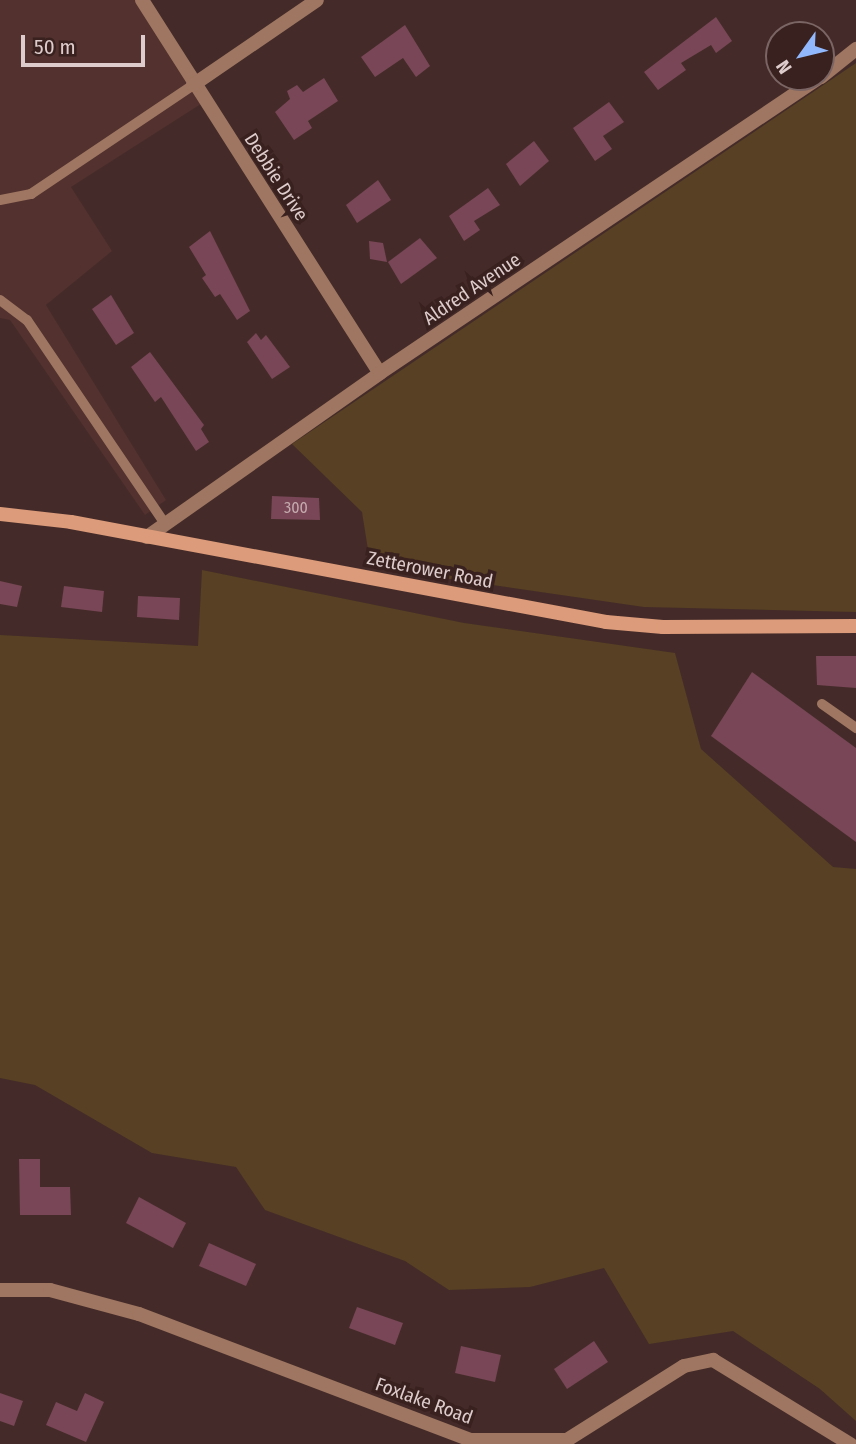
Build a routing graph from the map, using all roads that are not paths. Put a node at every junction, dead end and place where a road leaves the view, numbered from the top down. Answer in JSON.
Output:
{"nodes":[{"id":1,"x":142,"y":0,"type":"edge"},
{"id":2,"x":317,"y":0,"type":"edge"},
{"id":3,"x":856,"y":49,"type":"edge"},
{"id":4,"x":835,"y":66,"type":"edge"},
{"id":5,"x":193,"y":85,"type":"junction"},
{"id":6,"x":800,"y":91,"type":"edge"},
{"id":7,"x":0,"y":200,"type":"edge"},
{"id":8,"x":0,"y":300,"type":"edge"},
{"id":9,"x":380,"y":373,"type":"junction"},
{"id":10,"x":0,"y":514,"type":"edge"},
{"id":11,"x":165,"y":524,"type":"junction"},
{"id":12,"x":147,"y":537,"type":"junction"},
{"id":13,"x":856,"y":626,"type":"edge"},
{"id":14,"x":822,"y":704,"type":"dead end"},
{"id":15,"x":856,"y":728,"type":"edge"},
{"id":16,"x":0,"y":1290,"type":"edge"},
{"id":17,"x":850,"y":1444,"type":"edge"}],
"edges":[{"from":1,"to":5,"type":"street","name":"Debbie Drive"},
{"from":2,"to":5,"type":"street"},
{"from":3,"to":4,"type":"street","name":"Aldred Avenue"},
{"from":5,"to":7,"type":"lane"},
{"from":5,"to":9,"type":"street","name":"Debbie Drive"},
{"from":6,"to":9,"type":"street","name":"Aldred Avenue"},
{"from":8,"to":11,"type":"lane"},
{"from":9,"to":11,"type":"street","name":"Aldred Avenue"},
{"from":10,"to":12,"type":"street","name":"Zetterower Road"},
{"from":11,"to":12,"type":"street","name":"Aldred Avenue"},
{"from":12,"to":13,"type":"street","name":"Zetterower Road"},
{"from":14,"to":15,"type":"lane"},
{"from":16,"to":17,"type":"street","name":"Foxlake Road"}]}
